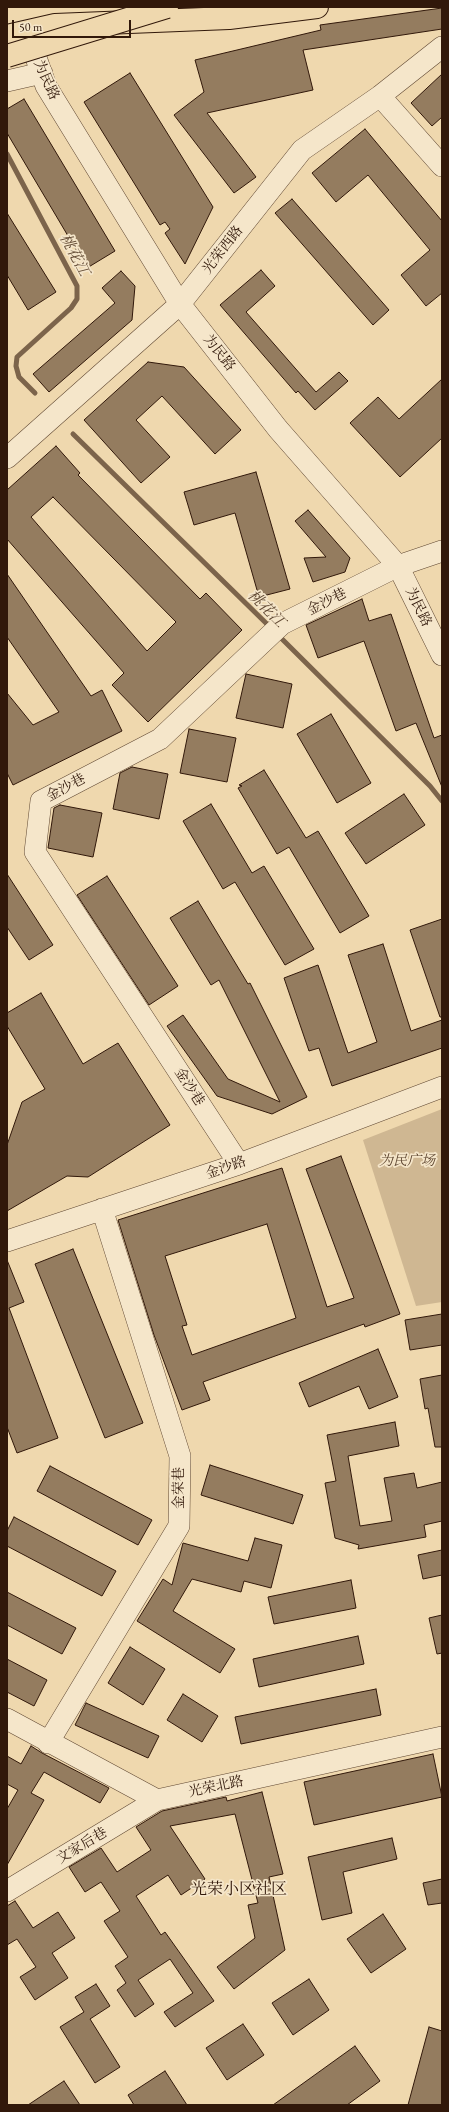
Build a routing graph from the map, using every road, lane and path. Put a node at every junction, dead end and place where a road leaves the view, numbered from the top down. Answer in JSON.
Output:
{"nodes":[{"id":1,"x":167,"y":7,"type":"edge"},
{"id":2,"x":317,"y":7,"type":"edge"},
{"id":3,"x":17,"y":34,"type":"edge"},
{"id":4,"x":442,"y":47,"type":"edge"},
{"id":5,"x":7,"y":56,"type":"edge"},
{"id":6,"x":42,"y":73,"type":"junction"},
{"id":7,"x":7,"y":81,"type":"edge"},
{"id":8,"x":380,"y":96,"type":"junction"},
{"id":9,"x":442,"y":166,"type":"edge"},
{"id":10,"x":180,"y":304,"type":"junction"},
{"id":11,"x":7,"y":458,"type":"edge"},
{"id":12,"x":442,"y":551,"type":"edge"},
{"id":13,"x":398,"y":566,"type":"junction"},
{"id":14,"x":442,"y":654,"type":"edge"},
{"id":15,"x":442,"y":1087,"type":"edge"},
{"id":16,"x":239,"y":1164,"type":"junction"},
{"id":17,"x":102,"y":1209,"type":"junction"},
{"id":18,"x":7,"y":1241,"type":"edge"},
{"id":19,"x":7,"y":1719,"type":"edge"},
{"id":20,"x":442,"y":1737,"type":"edge"},
{"id":21,"x":48,"y":1743,"type":"junction"},
{"id":22,"x":157,"y":1800,"type":"junction"},
{"id":23,"x":7,"y":1891,"type":"edge"}],
"edges":[{"from":1,"to":5,"type":"main road","bridge":true},
{"from":2,"to":3,"type":"main road"},
{"from":3,"to":6,"type":"street","name":"为民路"},
{"from":4,"to":8,"type":"street","name":"光荣西路"},
{"from":6,"to":7,"type":"street"},
{"from":6,"to":10,"type":"street","name":"为民路"},
{"from":8,"to":9,"type":"street"},
{"from":8,"to":10,"type":"street","name":"光荣西路"},
{"from":10,"to":11,"type":"street","name":"光荣西路"},
{"from":10,"to":13,"type":"street","name":"为民路"},
{"from":12,"to":13,"type":"street","name":"金沙巷"},
{"from":13,"to":14,"type":"street","name":"为民路"},
{"from":13,"to":16,"type":"street","name":"金沙巷"},
{"from":15,"to":16,"type":"street","name":"金沙路"},
{"from":16,"to":17,"type":"street","name":"金沙路"},
{"from":17,"to":18,"type":"street","name":"金沙路"},
{"from":17,"to":21,"type":"street","name":"金荣巷"},
{"from":19,"to":21,"type":"street"},
{"from":20,"to":22,"type":"street","name":"光荣北路"},
{"from":21,"to":22,"type":"street"},
{"from":22,"to":23,"type":"street","name":"文家后巷"}]}
